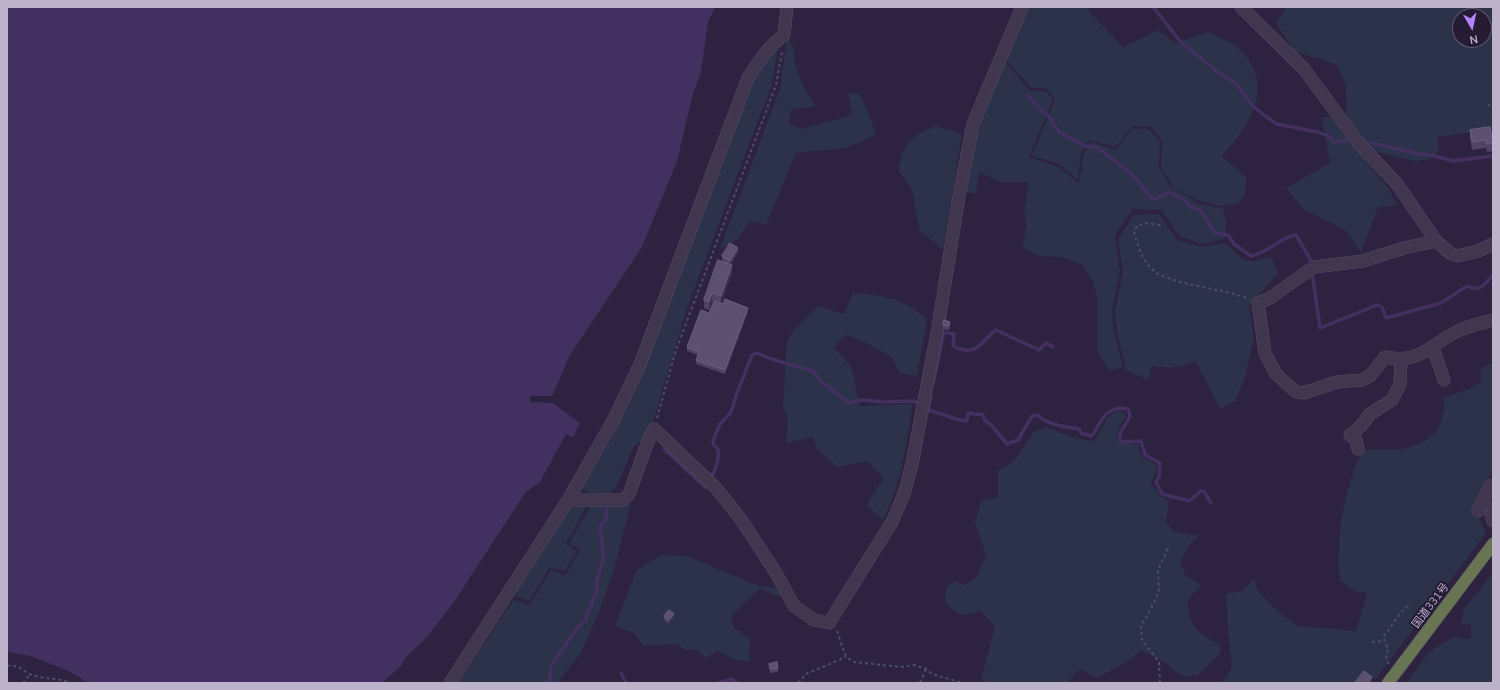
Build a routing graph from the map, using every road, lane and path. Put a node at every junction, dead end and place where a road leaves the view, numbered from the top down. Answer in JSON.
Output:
{"nodes":[{"id":1,"x":787,"y":7,"type":"edge"},
{"id":2,"x":1022,"y":7,"type":"edge"},
{"id":3,"x":1241,"y":7,"type":"edge"},
{"id":4,"x":784,"y":35,"type":"junction"},
{"id":5,"x":1488,"y":104,"type":"dead end"},
{"id":6,"x":1493,"y":109,"type":"edge"},
{"id":7,"x":1160,"y":225,"type":"dead end"},
{"id":8,"x":1436,"y":241,"type":"junction"},
{"id":9,"x":1493,"y":244,"type":"edge"},
{"id":10,"x":1258,"y":303,"type":"junction"},
{"id":11,"x":1493,"y":320,"type":"edge"},
{"id":12,"x":1434,"y":348,"type":"junction"},
{"id":13,"x":1401,"y":360,"type":"junction"},
{"id":14,"x":1444,"y":380,"type":"dead end"},
{"id":15,"x":654,"y":429,"type":"junction"},
{"id":16,"x":1358,"y":449,"type":"dead end"},
{"id":17,"x":1493,"y":485,"type":"edge"},
{"id":18,"x":568,"y":500,"type":"junction"},
{"id":19,"x":1493,"y":508,"type":"edge"},
{"id":20,"x":1478,"y":510,"type":"dead end"},
{"id":21,"x":1493,"y":521,"type":"edge"},
{"id":22,"x":1493,"y":544,"type":"edge"},
{"id":23,"x":1169,"y":546,"type":"dead end"},
{"id":24,"x":1410,"y":602,"type":"dead end"},
{"id":25,"x":829,"y":623,"type":"junction"},
{"id":26,"x":1384,"y":641,"type":"junction"},
{"id":27,"x":1372,"y":642,"type":"dead end"},
{"id":28,"x":846,"y":657,"type":"junction"},
{"id":29,"x":7,"y":666,"type":"edge"},
{"id":30,"x":926,"y":669,"type":"junction"},
{"id":31,"x":30,"y":674,"type":"junction"},
{"id":32,"x":1390,"y":681,"type":"edge"},
{"id":33,"x":23,"y":683,"type":"edge"},
{"id":34,"x":70,"y":683,"type":"edge"},
{"id":35,"x":450,"y":683,"type":"edge"},
{"id":36,"x":798,"y":683,"type":"edge"},
{"id":37,"x":920,"y":683,"type":"edge"},
{"id":38,"x":963,"y":683,"type":"edge"},
{"id":39,"x":1160,"y":683,"type":"edge"}],
"edges":[{"from":1,"to":4,"type":"street"},
{"from":2,"to":25,"type":"street"},
{"from":3,"to":8,"type":"street"},
{"from":4,"to":15,"type":"path"},
{"from":4,"to":18,"type":"street"},
{"from":5,"to":6,"type":"path"},
{"from":7,"to":10,"type":"path"},
{"from":8,"to":9,"type":"street"},
{"from":8,"to":10,"type":"street"},
{"from":10,"to":13,"type":"street"},
{"from":11,"to":12,"type":"street"},
{"from":12,"to":13,"type":"street"},
{"from":12,"to":14,"type":"street"},
{"from":13,"to":16,"type":"street"},
{"from":15,"to":18,"type":"street"},
{"from":15,"to":25,"type":"street"},
{"from":17,"to":20,"type":"street"},
{"from":18,"to":35,"type":"street"},
{"from":19,"to":21,"type":"street"},
{"from":22,"to":32,"type":"highway","name":"国道331号"},
{"from":23,"to":39,"type":"path"},
{"from":24,"to":26,"type":"path"},
{"from":25,"to":28,"type":"path"},
{"from":26,"to":27,"type":"path"},
{"from":26,"to":32,"type":"path"},
{"from":28,"to":30,"type":"path"},
{"from":28,"to":36,"type":"path"},
{"from":29,"to":31,"type":"path"},
{"from":30,"to":37,"type":"path"},
{"from":30,"to":38,"type":"path"},
{"from":31,"to":33,"type":"path"},
{"from":31,"to":34,"type":"path"}]}
